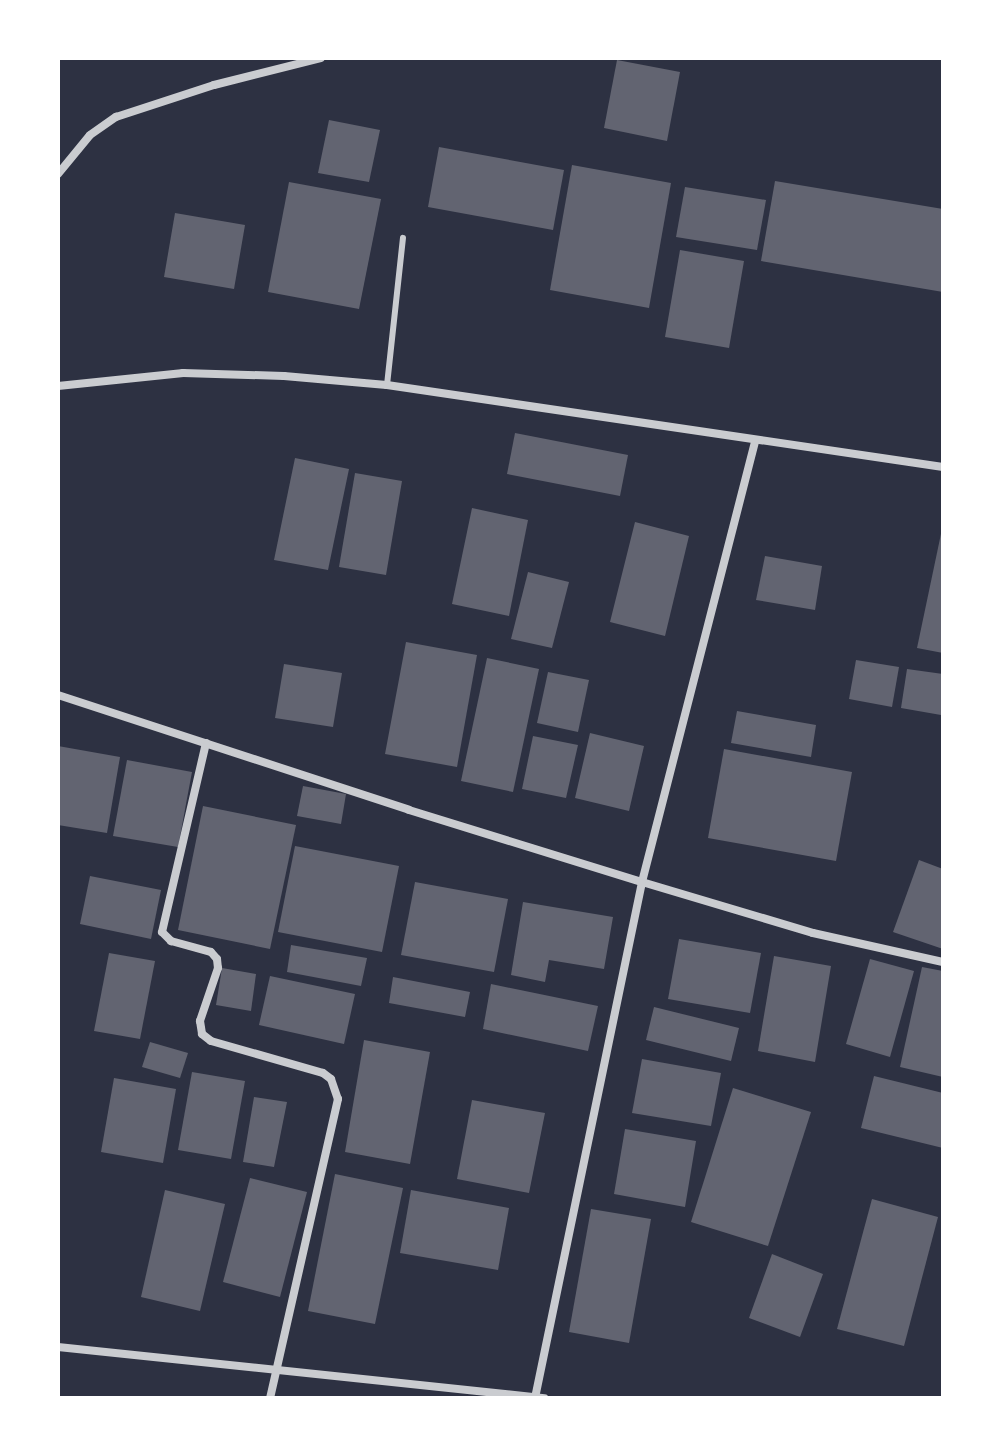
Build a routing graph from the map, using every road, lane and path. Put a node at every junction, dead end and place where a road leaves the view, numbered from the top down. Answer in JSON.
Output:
{"nodes":[{"id":1,"x":321,"y":58,"type":"edge"},
{"id":2,"x":58,"y":174,"type":"edge"},
{"id":3,"x":403,"y":238,"type":"dead end"},
{"id":4,"x":387,"y":385,"type":"junction"},
{"id":5,"x":58,"y":386,"type":"edge"},
{"id":6,"x":755,"y":441,"type":"junction"},
{"id":7,"x":943,"y":467,"type":"edge"},
{"id":8,"x":58,"y":695,"type":"edge"},
{"id":9,"x":206,"y":743,"type":"junction"},
{"id":10,"x":642,"y":882,"type":"junction"},
{"id":11,"x":943,"y":962,"type":"edge"},
{"id":12,"x":58,"y":1347,"type":"edge"},
{"id":13,"x":274,"y":1371,"type":"junction"},
{"id":14,"x":538,"y":1397,"type":"edge"},
{"id":15,"x":270,"y":1398,"type":"edge"}],
"edges":[{"from":1,"to":2,"type":"street"},
{"from":3,"to":4,"type":"lane"},
{"from":4,"to":5,"type":"street"},
{"from":4,"to":6,"type":"street"},
{"from":6,"to":7,"type":"street"},
{"from":6,"to":10,"type":"street"},
{"from":8,"to":9,"type":"street"},
{"from":9,"to":10,"type":"street"},
{"from":9,"to":13,"type":"street"},
{"from":10,"to":11,"type":"street"},
{"from":10,"to":14,"type":"street"},
{"from":12,"to":13,"type":"street"},
{"from":13,"to":14,"type":"street"},
{"from":13,"to":15,"type":"street"}]}
